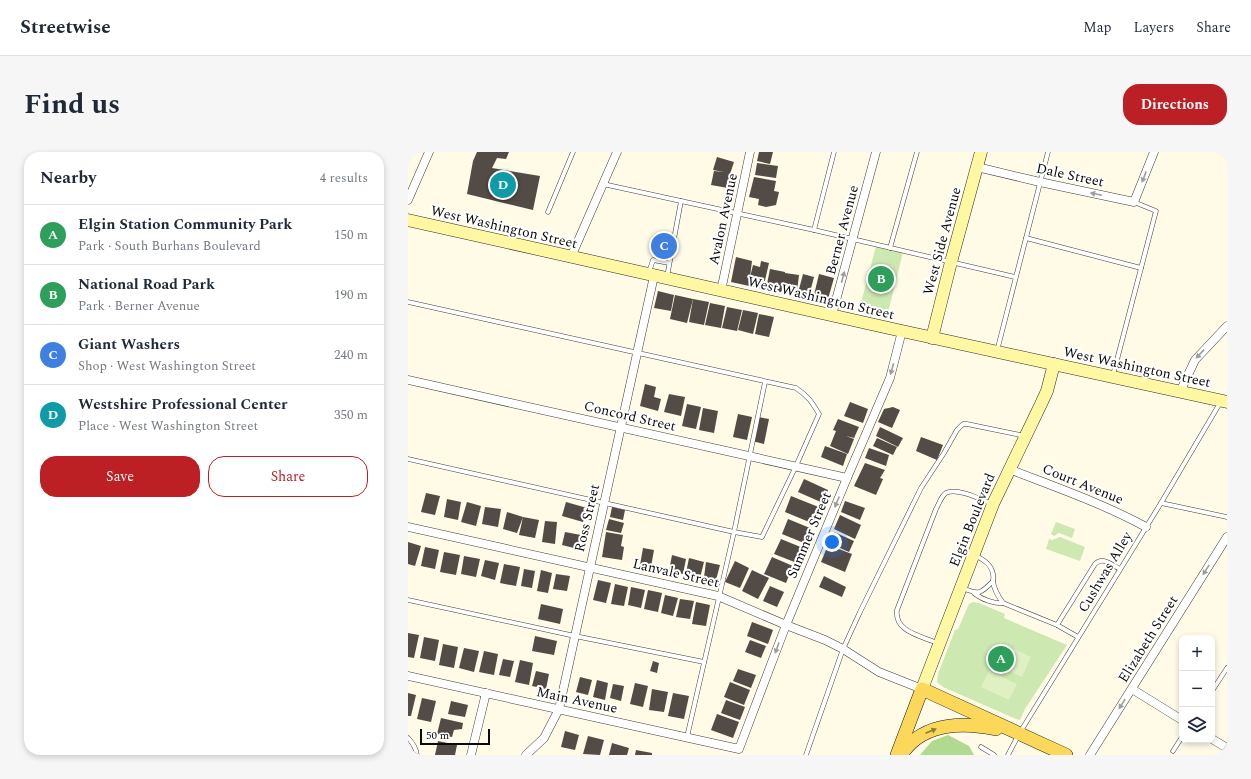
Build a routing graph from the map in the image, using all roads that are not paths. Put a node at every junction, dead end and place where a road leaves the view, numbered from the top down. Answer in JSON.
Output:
{"nodes":[{"id":1,"x":429,"y":152,"type":"edge"},
{"id":2,"x":573,"y":152,"type":"edge"},
{"id":3,"x":617,"y":152,"type":"edge"},
{"id":4,"x":750,"y":152,"type":"edge"},
{"id":5,"x":834,"y":152,"type":"edge"},
{"id":6,"x":876,"y":152,"type":"edge"},
{"id":7,"x":917,"y":152,"type":"edge"},
{"id":8,"x":981,"y":152,"type":"edge"},
{"id":9,"x":1048,"y":152,"type":"edge"},
{"id":10,"x":1154,"y":152,"type":"edge"},
{"id":11,"x":977,"y":167,"type":"junction"},
{"id":12,"x":1040,"y":182,"type":"junction"},
{"id":13,"x":603,"y":184,"type":"junction"},
{"id":14,"x":408,"y":200,"type":"edge"},
{"id":15,"x":681,"y":201,"type":"junction"},
{"id":16,"x":1134,"y":202,"type":"junction"},
{"id":17,"x":548,"y":212,"type":"dead end"},
{"id":18,"x":737,"y":214,"type":"junction"},
{"id":19,"x":408,"y":220,"type":"edge"},
{"id":20,"x":814,"y":230,"type":"junction"},
{"id":21,"x":1026,"y":238,"type":"junction"},
{"id":22,"x":853,"y":240,"type":"junction"},
{"id":23,"x":890,"y":248,"type":"junction"},
{"id":24,"x":571,"y":257,"type":"junction"},
{"id":25,"x":951,"y":262,"type":"junction"},
{"id":26,"x":669,"y":263,"type":"junction"},
{"id":27,"x":1141,"y":268,"type":"junction"},
{"id":28,"x":651,"y":275,"type":"junction"},
{"id":29,"x":1015,"y":277,"type":"junction"},
{"id":30,"x":666,"y":279,"type":"junction"},
{"id":31,"x":721,"y":291,"type":"junction"},
{"id":32,"x":408,"y":302,"type":"edge"},
{"id":33,"x":832,"y":315,"type":"junction"},
{"id":34,"x":1227,"y":326,"type":"edge"},
{"id":35,"x":902,"y":331,"type":"junction"},
{"id":36,"x":932,"y":338,"type":"junction"},
{"id":37,"x":997,"y":352,"type":"junction"},
{"id":38,"x":637,"y":353,"type":"junction"},
{"id":39,"x":1054,"y":364,"type":"junction"},
{"id":40,"x":1112,"y":377,"type":"junction"},
{"id":41,"x":408,"y":380,"type":"edge"},
{"id":42,"x":764,"y":382,"type":"junction"},
{"id":43,"x":1180,"y":392,"type":"junction"},
{"id":44,"x":1224,"y":401,"type":"edge"},
{"id":45,"x":621,"y":427,"type":"junction"},
{"id":46,"x":1025,"y":436,"type":"junction"},
{"id":47,"x":749,"y":456,"type":"junction"},
{"id":48,"x":408,"y":459,"type":"edge"},
{"id":49,"x":796,"y":466,"type":"junction"},
{"id":50,"x":1009,"y":469,"type":"junction"},
{"id":51,"x":847,"y":478,"type":"junction"},
{"id":52,"x":604,"y":503,"type":"junction"},
{"id":53,"x":1161,"y":503,"type":"junction"},
{"id":54,"x":993,"y":504,"type":"junction"},
{"id":55,"x":1227,"y":517,"type":"edge"},
{"id":56,"x":408,"y":527,"type":"edge"},
{"id":57,"x":1146,"y":527,"type":"junction"},
{"id":58,"x":734,"y":532,"type":"junction"},
{"id":59,"x":1227,"y":537,"type":"edge"},
{"id":60,"x":973,"y":554,"type":"junction"},
{"id":61,"x":590,"y":567,"type":"junction"},
{"id":62,"x":1120,"y":569,"type":"junction"},
{"id":63,"x":993,"y":581,"type":"junction"},
{"id":64,"x":961,"y":587,"type":"junction"},
{"id":65,"x":974,"y":593,"type":"junction"},
{"id":66,"x":718,"y":596,"type":"junction"},
{"id":67,"x":408,"y":600,"type":"edge"},
{"id":68,"x":1003,"y":604,"type":"junction"},
{"id":69,"x":786,"y":625,"type":"junction"},
{"id":70,"x":1057,"y":626,"type":"junction"},
{"id":71,"x":575,"y":636,"type":"junction"},
{"id":72,"x":1078,"y":637,"type":"junction"},
{"id":73,"x":939,"y":643,"type":"junction"},
{"id":74,"x":843,"y":649,"type":"junction"},
{"id":75,"x":704,"y":662,"type":"junction"},
{"id":76,"x":1227,"y":668,"type":"edge"},
{"id":77,"x":408,"y":676,"type":"edge"},
{"id":78,"x":1215,"y":686,"type":"edge"},
{"id":79,"x":922,"y":689,"type":"junction"},
{"id":80,"x":1132,"y":689,"type":"junction"},
{"id":81,"x":486,"y":693,"type":"junction"},
{"id":82,"x":559,"y":709,"type":"junction"},
{"id":83,"x":1179,"y":718,"type":"edge"},
{"id":84,"x":1019,"y":734,"type":"junction"},
{"id":85,"x":686,"y":737,"type":"junction"},
{"id":86,"x":408,"y":738,"type":"edge"},
{"id":87,"x":1215,"y":741,"type":"edge"},
{"id":88,"x":1179,"y":742,"type":"edge"},
{"id":89,"x":981,"y":747,"type":"dead end"},
{"id":90,"x":1227,"y":748,"type":"edge"},
{"id":91,"x":740,"y":749,"type":"joint"},
{"id":92,"x":1173,"y":751,"type":"dead end"},
{"id":93,"x":417,"y":755,"type":"edge"},
{"id":94,"x":471,"y":755,"type":"edge"},
{"id":95,"x":526,"y":755,"type":"edge"},
{"id":96,"x":806,"y":755,"type":"edge"},
{"id":97,"x":897,"y":755,"type":"edge"},
{"id":98,"x":900,"y":755,"type":"edge"},
{"id":99,"x":994,"y":755,"type":"edge"},
{"id":100,"x":1008,"y":755,"type":"edge"},
{"id":101,"x":1066,"y":755,"type":"edge"},
{"id":102,"x":1090,"y":755,"type":"edge"}],
"edges":[{"from":1,"to":14,"type":"street"},
{"from":2,"to":17,"type":"lane"},
{"from":3,"to":13,"type":"street"},
{"from":4,"to":18,"type":"street","name":"Avalon Avenue"},
{"from":5,"to":20,"type":"lane"},
{"from":6,"to":22,"type":"street","name":"Berner Avenue"},
{"from":7,"to":23,"type":"lane"},
{"from":8,"to":11,"type":"street","name":"West Side Avenue"},
{"from":9,"to":12,"type":"lane"},
{"from":10,"to":16,"type":"street","one_way":true},
{"from":11,"to":12,"type":"street","name":"Dale Street"},
{"from":11,"to":25,"type":"street","name":"West Side Avenue"},
{"from":16,"to":12,"type":"street","name":"Dale Street","one_way":true},
{"from":12,"to":21,"type":"lane"},
{"from":13,"to":15,"type":"lane"},
{"from":13,"to":24,"type":"street"},
{"from":15,"to":18,"type":"lane"},
{"from":15,"to":26,"type":"lane"},
{"from":16,"to":27,"type":"lane"},
{"from":18,"to":20,"type":"lane"},
{"from":18,"to":31,"type":"street","name":"Avalon Avenue"},
{"from":19,"to":24,"type":"street","name":"West Washington Street"},
{"from":20,"to":22,"type":"lane"},
{"from":21,"to":27,"type":"lane"},
{"from":21,"to":29,"type":"lane"},
{"from":22,"to":23,"type":"lane"},
{"from":33,"to":22,"type":"street","name":"Berner Avenue","one_way":true},
{"from":23,"to":25,"type":"lane"},
{"from":24,"to":28,"type":"street","name":"West Washington Street"},
{"from":25,"to":29,"type":"lane"},
{"from":25,"to":36,"type":"street","name":"West Side Avenue"},
{"from":26,"to":28,"type":"lane"},
{"from":26,"to":30,"type":"lane"},
{"from":27,"to":40,"type":"lane"},
{"from":28,"to":30,"type":"street","name":"West Washington Street"},
{"from":28,"to":38,"type":"street","name":"Ross Street"},
{"from":29,"to":37,"type":"lane"},
{"from":30,"to":31,"type":"street","name":"West Washington Street"},
{"from":31,"to":33,"type":"street","name":"West Washington Street"},
{"from":32,"to":38,"type":"lane"},
{"from":33,"to":35,"type":"street","name":"West Washington Street"},
{"from":34,"to":43,"type":"street","one_way":true},
{"from":35,"to":36,"type":"street","name":"West Washington Street"},
{"from":35,"to":51,"type":"street","name":"Summer Street","one_way":true},
{"from":36,"to":37,"type":"street","name":"West Washington Street"},
{"from":37,"to":39,"type":"street","name":"West Washington Street"},
{"from":38,"to":42,"type":"lane"},
{"from":38,"to":45,"type":"street","name":"Ross Street"},
{"from":39,"to":40,"type":"street","name":"West Washington Street"},
{"from":39,"to":46,"type":"street","name":"Elgin Boulevard"},
{"from":40,"to":43,"type":"street","name":"West Washington Street"},
{"from":41,"to":45,"type":"street","name":"Concord Street"},
{"from":42,"to":47,"type":"lane"},
{"from":42,"to":49,"type":"lane"},
{"from":43,"to":44,"type":"street","name":"West Washington Street"},
{"from":44,"to":53,"type":"lane","name":"Cushwas Alley"},
{"from":45,"to":47,"type":"street","name":"Concord Street"},
{"from":45,"to":52,"type":"street","name":"Ross Street"},
{"from":46,"to":50,"type":"street","name":"Elgin Boulevard"},
{"from":46,"to":74,"type":"lane"},
{"from":47,"to":49,"type":"street","name":"Concord Street"},
{"from":47,"to":58,"type":"lane"},
{"from":48,"to":52,"type":"lane"},
{"from":49,"to":51,"type":"street","name":"Concord Street"},
{"from":49,"to":58,"type":"lane"},
{"from":50,"to":54,"type":"street","name":"Elgin Boulevard"},
{"from":50,"to":57,"type":"street","name":"Court Avenue"},
{"from":51,"to":69,"type":"street","name":"Summer Street","one_way":true},
{"from":52,"to":58,"type":"lane"},
{"from":52,"to":61,"type":"street","name":"Ross Street"},
{"from":53,"to":55,"type":"lane"},
{"from":53,"to":57,"type":"lane","name":"Cushwas Alley"},
{"from":54,"to":60,"type":"street","name":"Elgin Boulevard"},
{"from":54,"to":73,"type":"lane"},
{"from":56,"to":61,"type":"street","name":"Lanvale Street"},
{"from":57,"to":62,"type":"lane","name":"Cushwas Alley"},
{"from":58,"to":66,"type":"lane"},
{"from":59,"to":80,"type":"street","name":"Elizabeth Street","one_way":true},
{"from":60,"to":63,"type":"lane"},
{"from":60,"to":64,"type":"street","name":"Elgin Boulevard"},
{"from":61,"to":66,"type":"street","name":"Lanvale Street"},
{"from":61,"to":71,"type":"street","name":"Ross Street"},
{"from":62,"to":70,"type":"lane"},
{"from":62,"to":72,"type":"lane","name":"Cushwas Alley"},
{"from":63,"to":65,"type":"lane"},
{"from":63,"to":68,"type":"lane"},
{"from":64,"to":65,"type":"lane"},
{"from":64,"to":73,"type":"street","name":"Elgin Boulevard"},
{"from":65,"to":68,"type":"lane"},
{"from":66,"to":69,"type":"street","name":"Lanvale Street"},
{"from":66,"to":75,"type":"lane"},
{"from":67,"to":71,"type":"lane"},
{"from":68,"to":70,"type":"lane"},
{"from":69,"to":74,"type":"street","name":"Lanvale Street"},
{"from":69,"to":91,"type":"street","name":"Summer Street","one_way":true},
{"from":70,"to":72,"type":"lane"},
{"from":71,"to":75,"type":"lane"},
{"from":71,"to":82,"type":"street","name":"Ross Street"},
{"from":72,"to":84,"type":"lane","name":"Cushwas Alley"},
{"from":73,"to":79,"type":"street","name":"Elgin Boulevard"},
{"from":74,"to":79,"type":"street","name":"Lanvale Street"},
{"from":74,"to":96,"type":"lane"},
{"from":75,"to":85,"type":"lane"},
{"from":76,"to":78,"type":"lane"},
{"from":77,"to":81,"type":"street","name":"Main Avenue"},
{"from":79,"to":84,"type":"main road"},
{"from":79,"to":97,"type":"main road"},
{"from":80,"to":83,"type":"street"},
{"from":80,"to":102,"type":"street","name":"Elizabeth Street","one_way":true},
{"from":81,"to":82,"type":"street","name":"Main Avenue"},
{"from":81,"to":94,"type":"street"},
{"from":82,"to":85,"type":"street","name":"Main Avenue"},
{"from":82,"to":95,"type":"street","name":"Ross Street"},
{"from":98,"to":84,"type":"main road","one_way":true},
{"from":84,"to":100,"type":"lane","name":"Cushwas Alley"},
{"from":84,"to":101,"type":"main road"},
{"from":85,"to":91,"type":"street","name":"Main Avenue"},
{"from":86,"to":93,"type":"lane"},
{"from":87,"to":90,"type":"street"},
{"from":88,"to":92,"type":"lane"},
{"from":89,"to":99,"type":"lane"}]}
